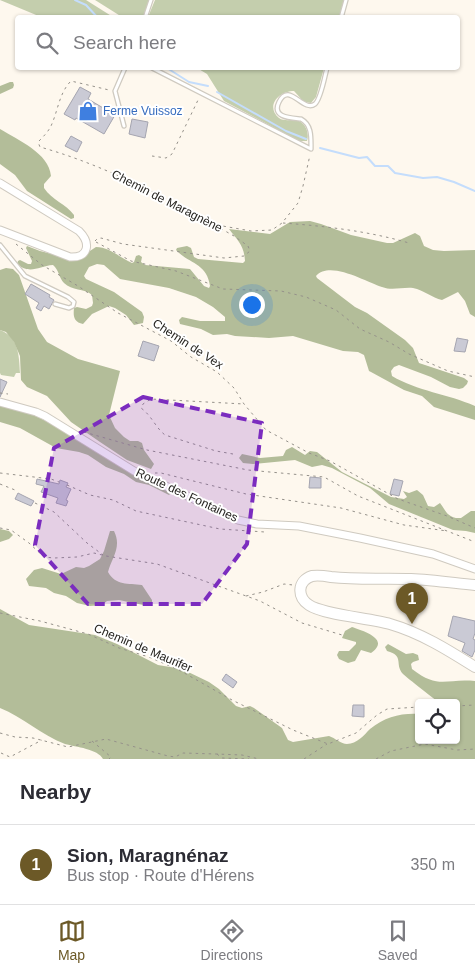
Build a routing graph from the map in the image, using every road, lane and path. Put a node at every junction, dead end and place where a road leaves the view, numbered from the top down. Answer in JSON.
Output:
{"nodes":[{"id":1,"x":151,"y":0,"type":"edge"},
{"id":2,"x":346,"y":0,"type":"edge"},
{"id":3,"x":145,"y":15,"type":"edge"},
{"id":4,"x":342,"y":15,"type":"edge"},
{"id":5,"x":124,"y":70,"type":"edge"},
{"id":6,"x":156,"y":70,"type":"edge"},
{"id":7,"x":326,"y":70,"type":"edge"},
{"id":8,"x":115,"y":91,"type":"junction"},
{"id":9,"x":201,"y":93,"type":"junction"},
{"id":10,"x":124,"y":126,"type":"dead end"},
{"id":11,"x":311,"y":149,"type":"junction"},
{"id":12,"x":152,"y":156,"type":"dead end"},
{"id":13,"x":0,"y":183,"type":"edge"},
{"id":14,"x":282,"y":223,"type":"junction"},
{"id":15,"x":216,"y":225,"type":"junction"},
{"id":16,"x":0,"y":230,"type":"edge"},
{"id":17,"x":87,"y":241,"type":"junction"},
{"id":18,"x":95,"y":241,"type":"junction"},
{"id":19,"x":408,"y":243,"type":"dead end"},
{"id":20,"x":16,"y":244,"type":"dead end"},
{"id":21,"x":0,"y":246,"type":"edge"},
{"id":22,"x":55,"y":304,"type":"dead end"},
{"id":23,"x":475,"y":377,"type":"edge"},
{"id":24,"x":0,"y":393,"type":"edge"},
{"id":25,"x":8,"y":394,"type":"dead end"},
{"id":26,"x":0,"y":402,"type":"edge"},
{"id":27,"x":244,"y":404,"type":"junction"},
{"id":28,"x":80,"y":431,"type":"dead end"},
{"id":29,"x":233,"y":454,"type":"dead end"},
{"id":30,"x":154,"y":473,"type":"dead end"},
{"id":31,"x":0,"y":474,"type":"edge"},
{"id":32,"x":60,"y":482,"type":"dead end"},
{"id":33,"x":0,"y":484,"type":"edge"},
{"id":34,"x":67,"y":485,"type":"dead end"},
{"id":35,"x":15,"y":490,"type":"dead end"},
{"id":36,"x":35,"y":503,"type":"dead end"},
{"id":37,"x":275,"y":526,"type":"junction"},
{"id":38,"x":0,"y":528,"type":"edge"},
{"id":39,"x":475,"y":528,"type":"edge"},
{"id":40,"x":450,"y":532,"type":"junction"},
{"id":41,"x":475,"y":542,"type":"edge"},
{"id":42,"x":106,"y":556,"type":"junction"},
{"id":43,"x":475,"y":569,"type":"edge"},
{"id":44,"x":475,"y":585,"type":"edge"},
{"id":45,"x":301,"y":586,"type":"junction"},
{"id":46,"x":246,"y":596,"type":"junction"},
{"id":47,"x":0,"y":612,"type":"edge"},
{"id":48,"x":342,"y":635,"type":"dead end"},
{"id":49,"x":475,"y":667,"type":"edge"},
{"id":50,"x":475,"y":705,"type":"edge"},
{"id":51,"x":460,"y":706,"type":"edge"},
{"id":52,"x":415,"y":708,"type":"edge"},
{"id":53,"x":0,"y":733,"type":"edge"},
{"id":54,"x":43,"y":740,"type":"junction"},
{"id":55,"x":92,"y":741,"type":"junction"},
{"id":56,"x":328,"y":744,"type":"junction"},
{"id":57,"x":475,"y":749,"type":"edge"},
{"id":58,"x":1,"y":752,"type":"edge"},
{"id":59,"x":216,"y":754,"type":"junction"},
{"id":60,"x":109,"y":759,"type":"edge"},
{"id":61,"x":249,"y":759,"type":"edge"},
{"id":62,"x":259,"y":759,"type":"edge"},
{"id":63,"x":304,"y":759,"type":"edge"},
{"id":64,"x":376,"y":759,"type":"edge"}],
"edges":[{"from":1,"to":3,"type":"lane"},
{"from":2,"to":4,"type":"lane"},
{"from":5,"to":8,"type":"lane"},
{"from":6,"to":9,"type":"lane"},
{"from":7,"to":11,"type":"lane"},
{"from":8,"to":10,"type":"lane"},
{"from":8,"to":15,"type":"path","name":"Chemin de Maragnène"},
{"from":9,"to":11,"type":"lane"},
{"from":9,"to":12,"type":"path"},
{"from":11,"to":14,"type":"path"},
{"from":13,"to":17,"type":"street"},
{"from":14,"to":15,"type":"path"},
{"from":14,"to":19,"type":"path"},
{"from":15,"to":18,"type":"path","name":"Chemin de Maragnène"},
{"from":16,"to":17,"type":"street"},
{"from":17,"to":18,"type":"path"},
{"from":18,"to":23,"type":"path"},
{"from":20,"to":27,"type":"path","name":"Chemin de Vex"},
{"from":21,"to":22,"type":"lane"},
{"from":24,"to":25,"type":"path"},
{"from":26,"to":37,"type":"street","name":"Route des Fontaines"},
{"from":27,"to":29,"type":"path"},
{"from":27,"to":39,"type":"path","name":"Chemin de Vex"},
{"from":28,"to":40,"type":"path"},
{"from":30,"to":40,"type":"path"},
{"from":31,"to":32,"type":"path"},
{"from":33,"to":35,"type":"path"},
{"from":34,"to":37,"type":"path"},
{"from":36,"to":42,"type":"path"},
{"from":37,"to":43,"type":"street","name":"Route des Fontaines"},
{"from":38,"to":42,"type":"path"},
{"from":40,"to":41,"type":"path"},
{"from":42,"to":46,"type":"path"},
{"from":44,"to":45,"type":"main road"},
{"from":45,"to":46,"type":"path"},
{"from":45,"to":49,"type":"main road"},
{"from":46,"to":48,"type":"path"},
{"from":47,"to":56,"type":"path","name":"Chemin de Maurifer"},
{"from":50,"to":51,"type":"path"},
{"from":52,"to":56,"type":"path"},
{"from":53,"to":54,"type":"path"},
{"from":54,"to":55,"type":"path"},
{"from":54,"to":58,"type":"path"},
{"from":55,"to":59,"type":"path"},
{"from":55,"to":60,"type":"path"},
{"from":56,"to":63,"type":"path"},
{"from":57,"to":64,"type":"path"},
{"from":59,"to":61,"type":"path"},
{"from":59,"to":62,"type":"path"}]}
